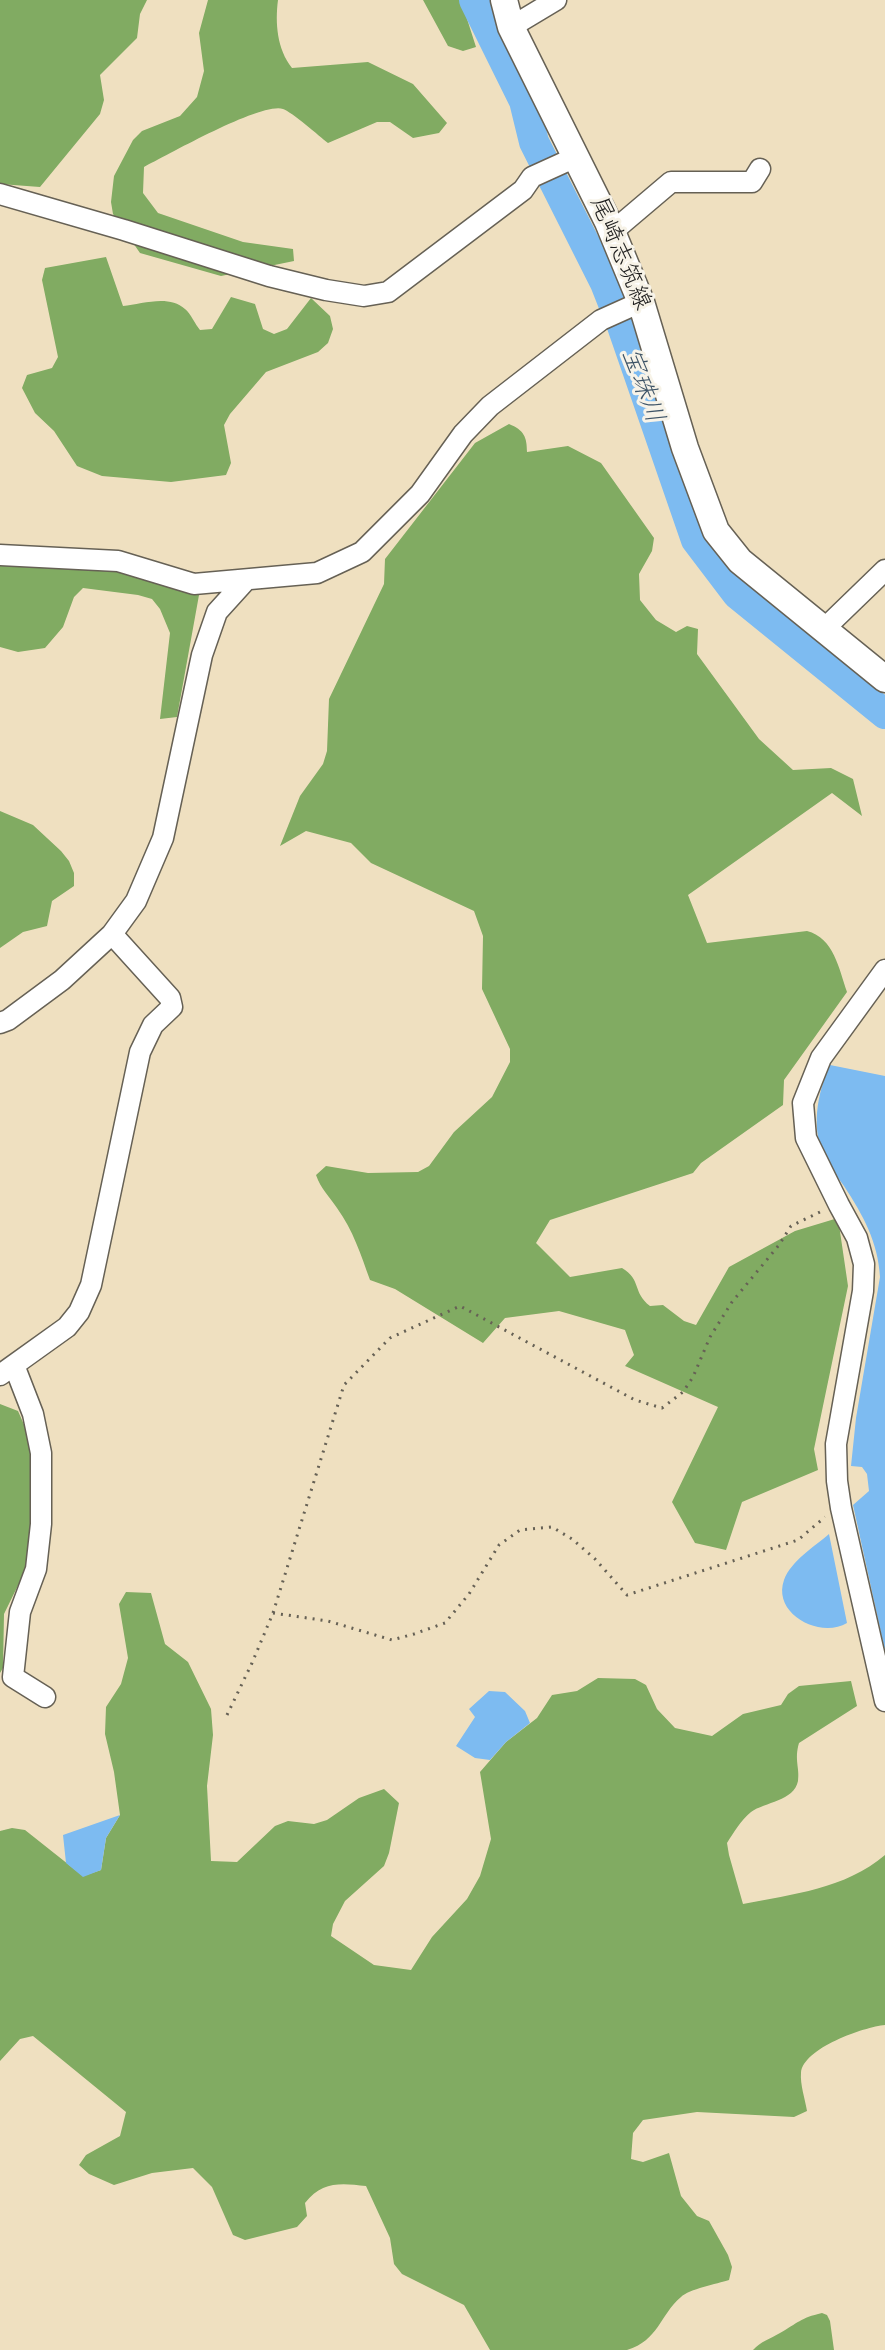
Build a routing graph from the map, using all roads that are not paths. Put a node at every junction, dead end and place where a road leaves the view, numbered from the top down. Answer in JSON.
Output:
{"nodes":[{"id":1,"x":504,"y":0,"type":"edge"},
{"id":2,"x":556,"y":0,"type":"edge"},
{"id":3,"x":511,"y":27,"type":"junction"},
{"id":4,"x":568,"y":162,"type":"junction"},
{"id":5,"x":760,"y":169,"type":"dead end"},
{"id":6,"x":0,"y":194,"type":"edge"},
{"id":7,"x":612,"y":232,"type":"junction"},
{"id":8,"x":636,"y":305,"type":"junction"},
{"id":9,"x":0,"y":555,"type":"edge"},
{"id":10,"x":885,"y":570,"type":"edge"},
{"id":11,"x":246,"y":580,"type":"junction"},
{"id":12,"x":823,"y":630,"type":"junction"},
{"id":13,"x":885,"y":679,"type":"edge"},
{"id":14,"x":112,"y":934,"type":"junction"},
{"id":15,"x":885,"y":970,"type":"edge"},
{"id":16,"x":0,"y":1023,"type":"edge"},
{"id":17,"x":7,"y":1370,"type":"edge"},
{"id":18,"x":45,"y":1697,"type":"dead end"},
{"id":19,"x":885,"y":1701,"type":"edge"}],
"edges":[{"from":1,"to":3,"type":"main road","name":"尾崎志筑線"},
{"from":2,"to":3,"type":"street"},
{"from":3,"to":4,"type":"main road","name":"尾崎志筑線"},
{"from":4,"to":6,"type":"street"},
{"from":4,"to":7,"type":"main road","name":"尾崎志筑線"},
{"from":5,"to":7,"type":"street"},
{"from":7,"to":8,"type":"main road","name":"尾崎志筑線"},
{"from":8,"to":11,"type":"street"},
{"from":8,"to":12,"type":"main road","name":"尾崎志筑線"},
{"from":9,"to":11,"type":"street"},
{"from":10,"to":12,"type":"street"},
{"from":11,"to":14,"type":"street"},
{"from":12,"to":13,"type":"main road","name":"尾崎志筑線"},
{"from":14,"to":16,"type":"street"},
{"from":14,"to":17,"type":"street"},
{"from":15,"to":19,"type":"street"},
{"from":17,"to":18,"type":"street"}]}
